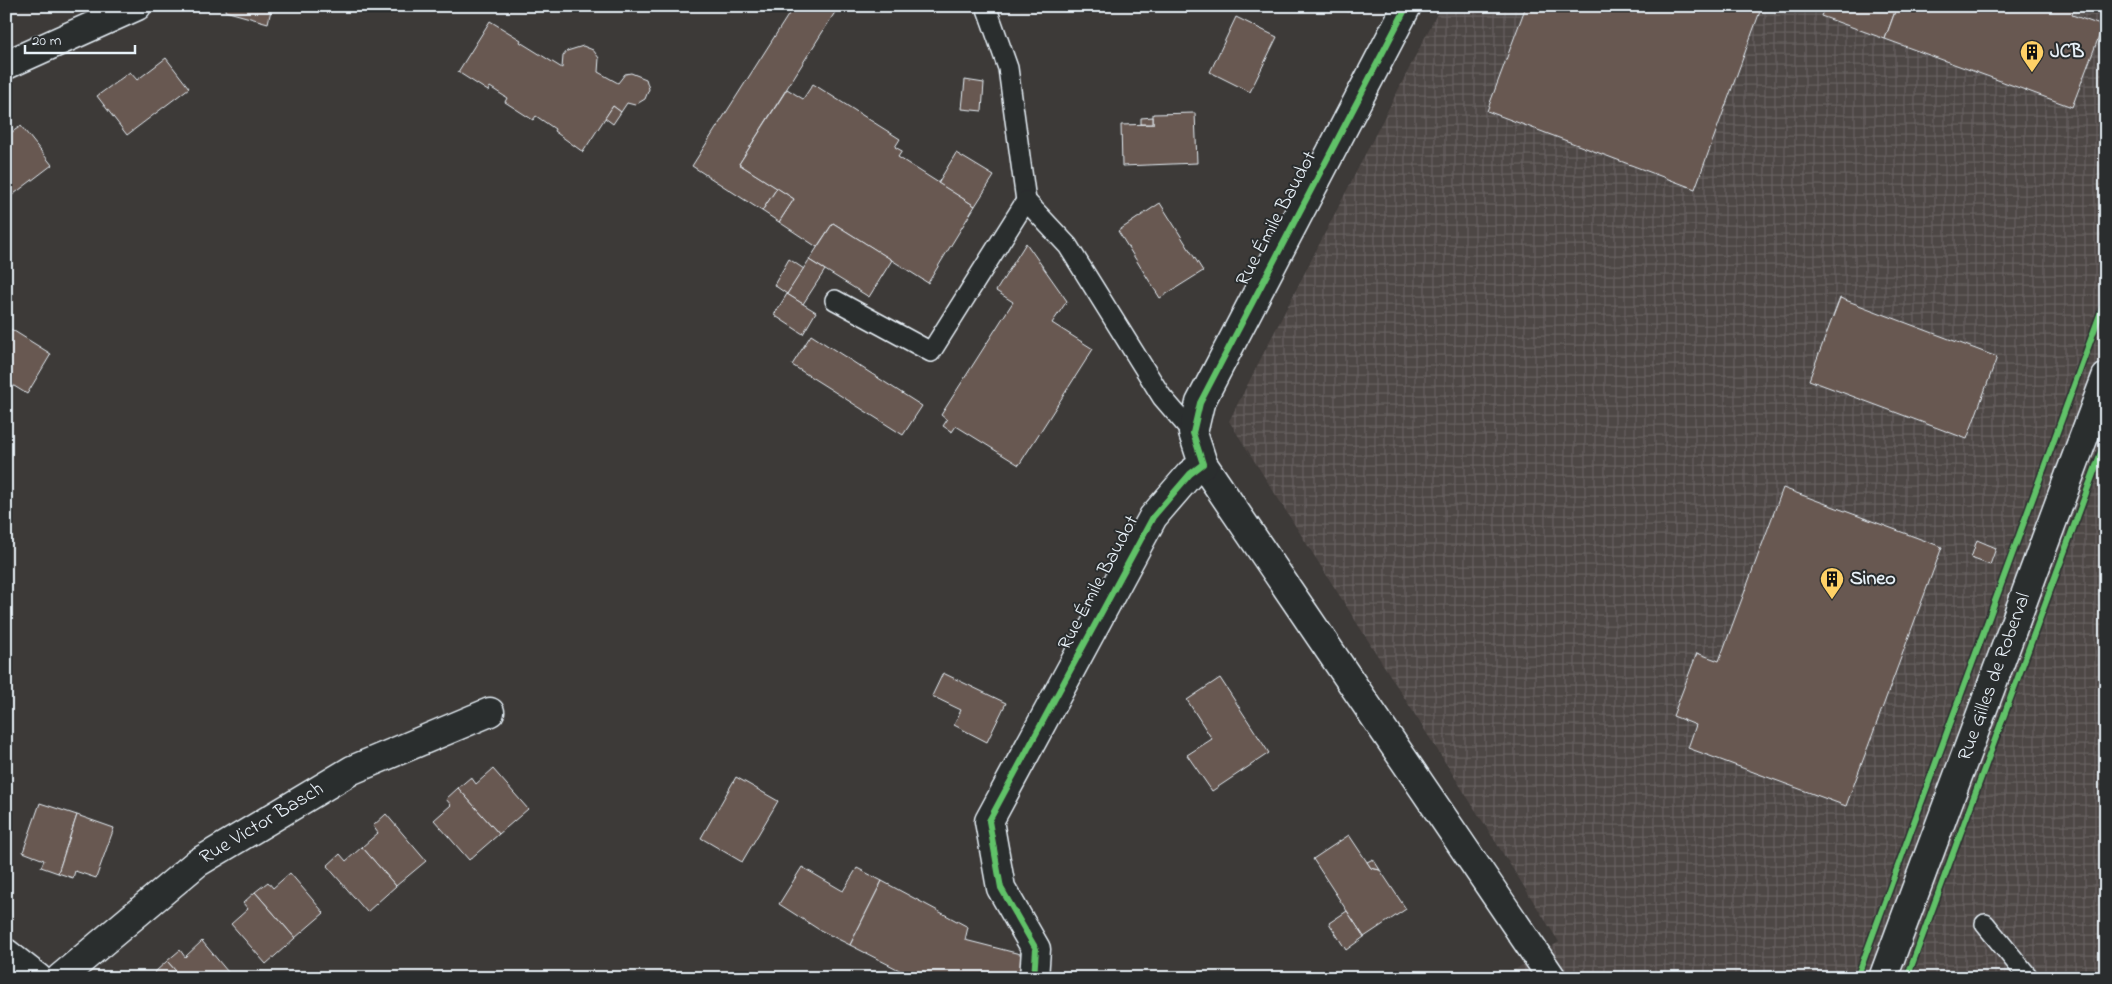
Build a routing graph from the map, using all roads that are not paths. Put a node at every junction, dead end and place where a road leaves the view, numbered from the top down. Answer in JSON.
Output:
{"nodes":[{"id":1,"x":137,"y":6,"type":"edge"},
{"id":2,"x":986,"y":6,"type":"edge"},
{"id":3,"x":1407,"y":6,"type":"edge"},
{"id":4,"x":6,"y":64,"type":"edge"},
{"id":5,"x":1026,"y":201,"type":"junction"},
{"id":6,"x":835,"y":300,"type":"dead end"},
{"id":7,"x":2106,"y":377,"type":"edge"},
{"id":8,"x":1193,"y":433,"type":"junction"},
{"id":9,"x":1203,"y":464,"type":"junction"},
{"id":10,"x":490,"y":712,"type":"dead end"},
{"id":11,"x":1986,"y":924,"type":"dead end"},
{"id":12,"x":6,"y":953,"type":"edge"},
{"id":13,"x":38,"y":978,"type":"edge"},
{"id":14,"x":60,"y":978,"type":"edge"},
{"id":15,"x":1034,"y":978,"type":"edge"},
{"id":16,"x":1552,"y":978,"type":"edge"},
{"id":17,"x":1883,"y":978,"type":"edge"},
{"id":18,"x":2029,"y":978,"type":"edge"}],
"edges":[{"from":1,"to":4,"type":"street"},
{"from":2,"to":5,"type":"lane"},
{"from":3,"to":8,"type":"street","name":"Rue Émile Baudot"},
{"from":5,"to":6,"type":"lane"},
{"from":5,"to":8,"type":"lane"},
{"from":7,"to":17,"type":"street","name":"Rue Gilles de Roberval"},
{"from":8,"to":9,"type":"street"},
{"from":9,"to":15,"type":"street","name":"Rue Émile Baudot"},
{"from":9,"to":16,"type":"street"},
{"from":10,"to":14,"type":"street","name":"Rue Victor Basch"},
{"from":11,"to":18,"type":"lane"},
{"from":12,"to":13,"type":"street"}]}
